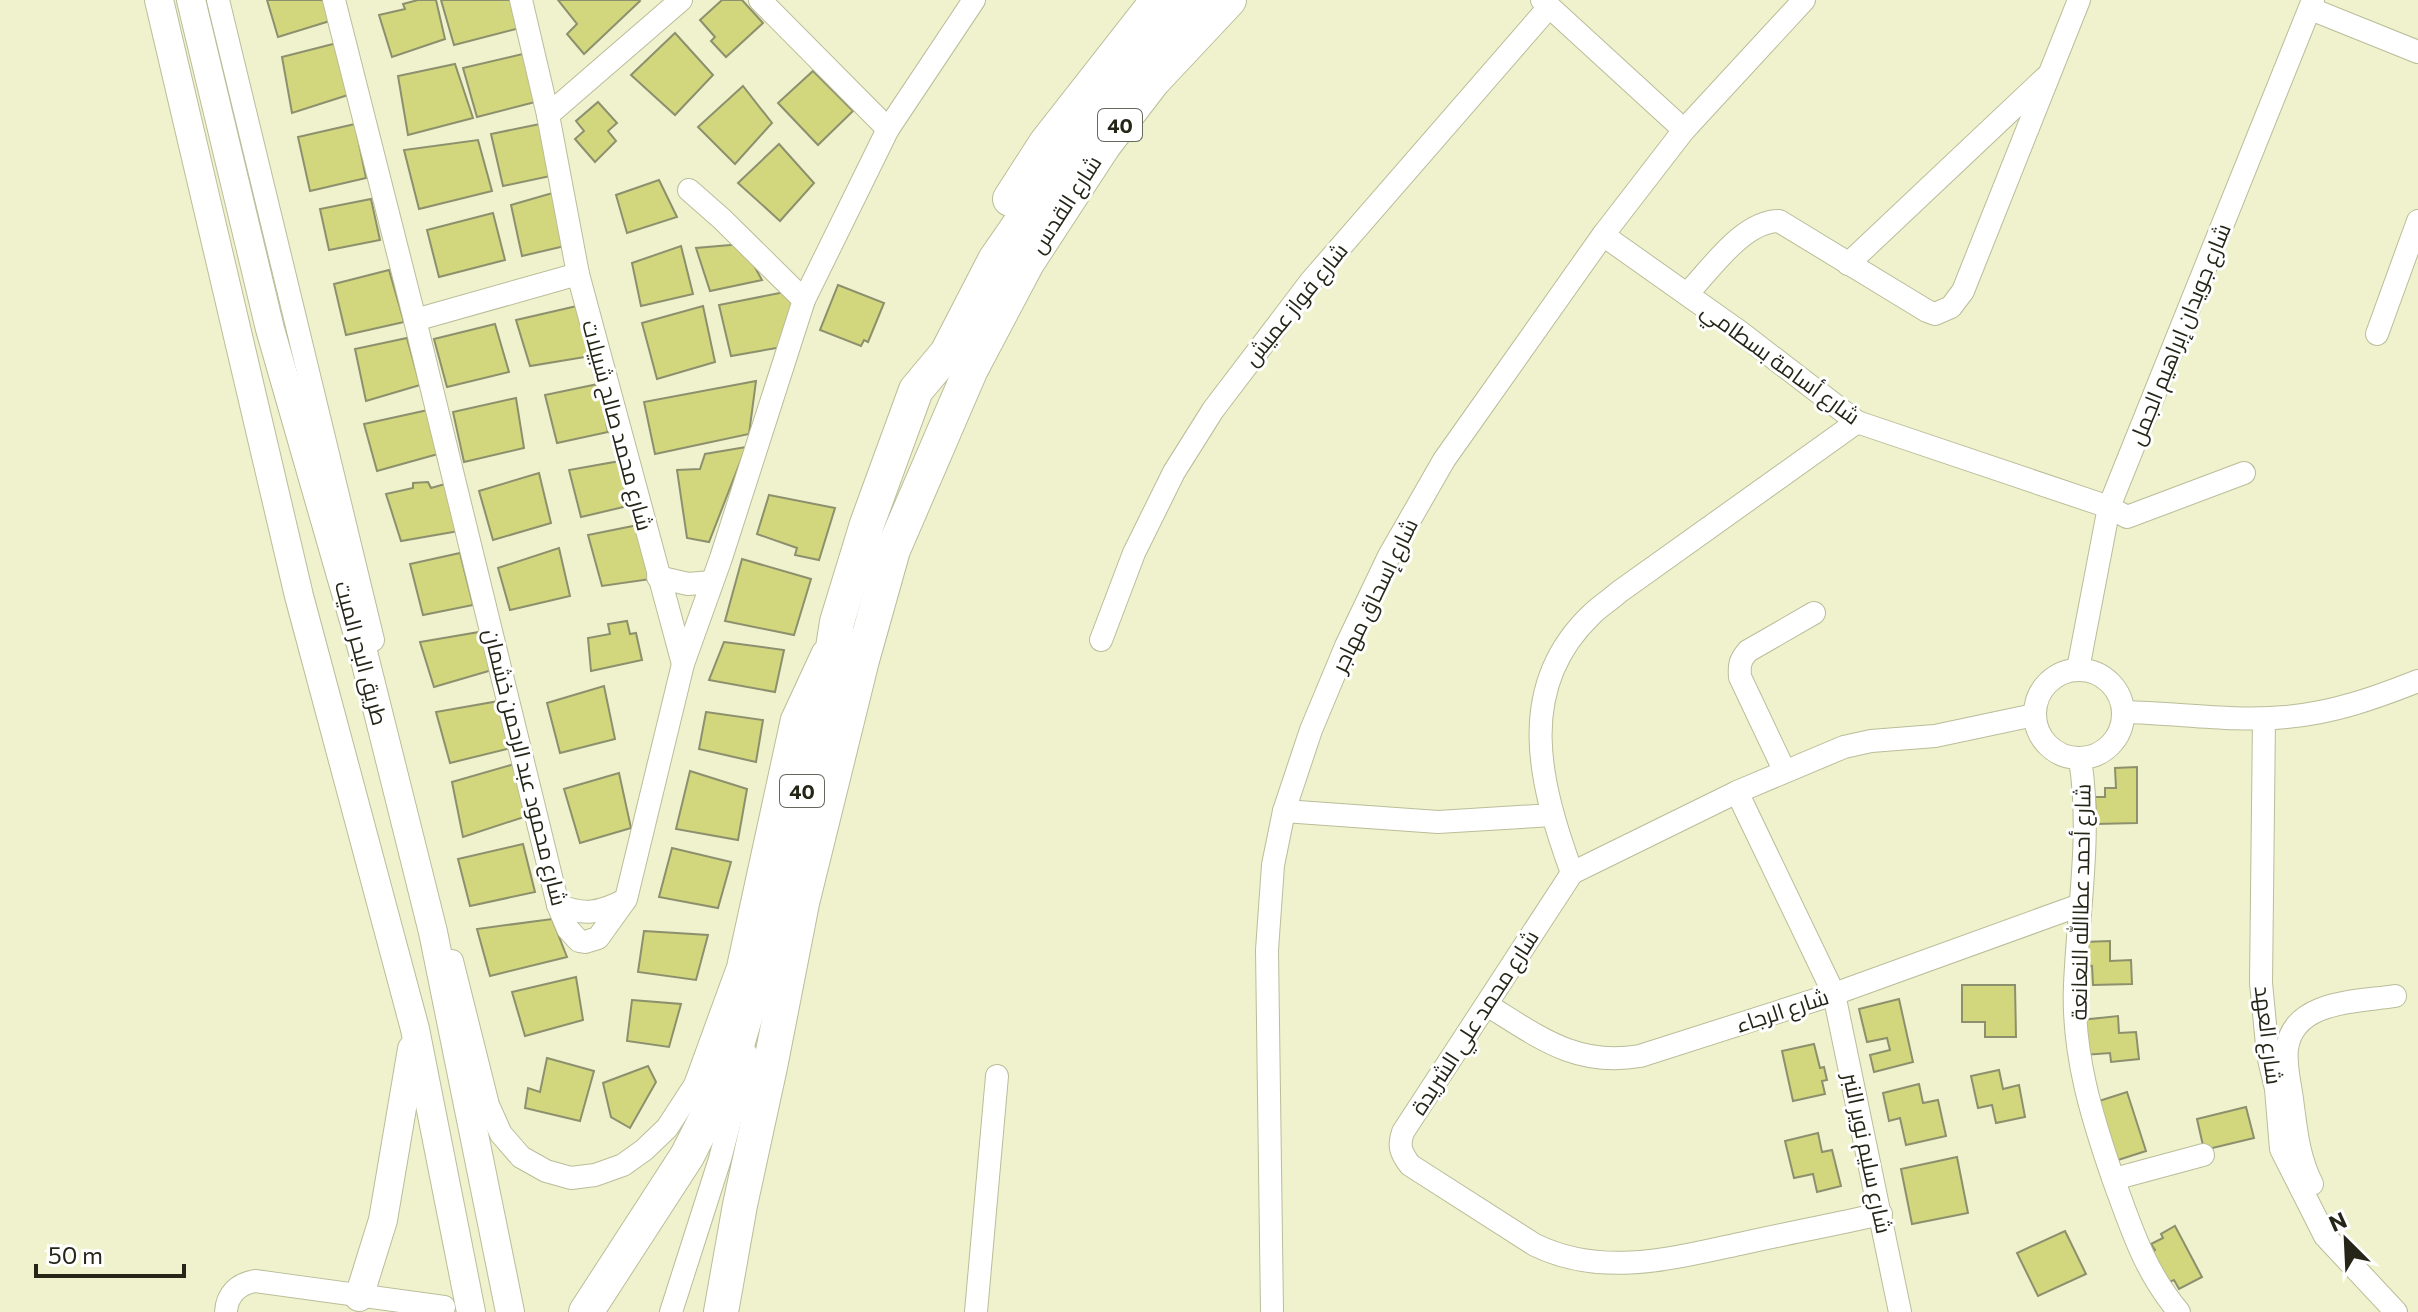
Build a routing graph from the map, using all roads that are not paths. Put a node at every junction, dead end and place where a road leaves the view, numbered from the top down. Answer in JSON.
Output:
{"nodes":[{"id":1,"x":191,"y":0,"type":"edge"},
{"id":2,"x":218,"y":0,"type":"edge"},
{"id":3,"x":334,"y":0,"type":"edge"},
{"id":4,"x":521,"y":0,"type":"edge"},
{"id":5,"x":681,"y":0,"type":"edge"},
{"id":6,"x":760,"y":0,"type":"edge"},
{"id":7,"x":974,"y":0,"type":"edge"},
{"id":8,"x":1158,"y":0,"type":"edge"},
{"id":9,"x":1192,"y":0,"type":"edge"},
{"id":10,"x":1229,"y":0,"type":"edge"},
{"id":11,"x":1804,"y":0,"type":"edge"},
{"id":12,"x":2079,"y":0,"type":"edge"},
{"id":13,"x":1546,"y":4,"type":"edge"},
{"id":14,"x":2312,"y":4,"type":"edge"},
{"id":15,"x":159,"y":6,"type":"edge"},
{"id":16,"x":2418,"y":52,"type":"edge"},
{"id":17,"x":2051,"y":72,"type":"junction"},
{"id":18,"x":548,"y":115,"type":"junction"},
{"id":19,"x":888,"y":129,"type":"junction"},
{"id":20,"x":1684,"y":130,"type":"junction"},
{"id":21,"x":689,"y":190,"type":"dead end"},
{"id":22,"x":2418,"y":221,"type":"edge"},
{"id":23,"x":1603,"y":235,"type":"junction"},
{"id":24,"x":1011,"y":262,"type":"junction"},
{"id":25,"x":1848,"y":264,"type":"junction"},
{"id":26,"x":578,"y":274,"type":"junction"},
{"id":27,"x":1687,"y":294,"type":"junction"},
{"id":28,"x":804,"y":300,"type":"junction"},
{"id":29,"x":415,"y":320,"type":"junction"},
{"id":30,"x":2377,"y":334,"type":"dead end"},
{"id":31,"x":916,"y":390,"type":"junction"},
{"id":32,"x":1857,"y":422,"type":"junction"},
{"id":33,"x":2244,"y":473,"type":"dead end"},
{"id":34,"x":2109,"y":507,"type":"junction"},
{"id":35,"x":658,"y":577,"type":"junction"},
{"id":36,"x":712,"y":582,"type":"junction"},
{"id":37,"x":1814,"y":613,"type":"dead end"},
{"id":38,"x":837,"y":622,"type":"junction"},
{"id":39,"x":1101,"y":640,"type":"dead end"},
{"id":40,"x":683,"y":664,"type":"junction"},
{"id":41,"x":2078,"y":669,"type":"junction"},
{"id":42,"x":2418,"y":681,"type":"edge"},
{"id":43,"x":2124,"y":712,"type":"junction"},
{"id":44,"x":2034,"y":715,"type":"junction"},
{"id":45,"x":2264,"y":719,"type":"junction"},
{"id":46,"x":2080,"y":759,"type":"junction"},
{"id":47,"x":1784,"y":770,"type":"junction"},
{"id":48,"x":1737,"y":792,"type":"junction"},
{"id":49,"x":1284,"y":811,"type":"junction"},
{"id":50,"x":1553,"y":815,"type":"junction"},
{"id":51,"x":1572,"y":873,"type":"junction"},
{"id":52,"x":2080,"y":905,"type":"junction"},
{"id":53,"x":765,"y":951,"type":"junction"},
{"id":54,"x":1834,"y":994,"type":"junction"},
{"id":55,"x":2395,"y":996,"type":"dead end"},
{"id":56,"x":1487,"y":1005,"type":"junction"},
{"id":57,"x":415,"y":1029,"type":"junction"},
{"id":58,"x":997,"y":1076,"type":"dead end"},
{"id":59,"x":2286,"y":1118,"type":"junction"},
{"id":60,"x":2203,"y":1155,"type":"dead end"},
{"id":61,"x":2114,"y":1179,"type":"junction"},
{"id":62,"x":1881,"y":1214,"type":"junction"},
{"id":63,"x":2349,"y":1246,"type":"dead end"},
{"id":64,"x":357,"y":1304,"type":"edge"},
{"id":65,"x":469,"y":1307,"type":"edge"},
{"id":66,"x":226,"y":1312,"type":"edge"},
{"id":67,"x":510,"y":1312,"type":"edge"},
{"id":68,"x":586,"y":1312,"type":"edge"},
{"id":69,"x":671,"y":1312,"type":"edge"},
{"id":70,"x":721,"y":1312,"type":"edge"},
{"id":71,"x":976,"y":1312,"type":"edge"},
{"id":72,"x":1272,"y":1312,"type":"edge"},
{"id":73,"x":1900,"y":1312,"type":"edge"},
{"id":74,"x":2179,"y":1312,"type":"edge"},
{"id":75,"x":2396,"y":1312,"type":"edge"}],
"edges":[{"from":1,"to":67,"type":"main road","name":"طريق البحر الميت"},
{"from":2,"to":38,"type":"street"},
{"from":3,"to":29,"type":"street","name":"شارع محمود عبد الرحمن خشمان"},
{"from":4,"to":18,"type":"street","name":"شارع محمد صالح شبيلات"},
{"from":5,"to":18,"type":"street"},
{"from":6,"to":19,"type":"street"},
{"from":7,"to":19,"type":"street"},
{"from":8,"to":31,"type":"highway"},
{"from":9,"to":24,"type":"highway","name":"شارع القدس","number":"40"},
{"from":10,"to":24,"type":"highway","name":"شارع القدس","number":"40"},
{"from":11,"to":20,"type":"street","name":"شارع إسحاق مهاجر"},
{"from":12,"to":17,"type":"street"},
{"from":13,"to":20,"type":"street"},
{"from":13,"to":39,"type":"street","name":"شارع فواز عميش"},
{"from":14,"to":16,"type":"street","name":"شارع جويدان إبراهيم الجمل"},
{"from":14,"to":34,"type":"street","name":"شارع جويدان إبراهيم الجمل"},
{"from":15,"to":57,"type":"main road"},
{"from":17,"to":25,"type":"street"},
{"from":17,"to":25,"type":"street"},
{"from":18,"to":26,"type":"street","name":"شارع محمد صالح شبيلات"},
{"from":19,"to":28,"type":"street"},
{"from":20,"to":23,"type":"street","name":"شارع إسحاق مهاجر"},
{"from":21,"to":28,"type":"street"},
{"from":22,"to":30,"type":"street"},
{"from":23,"to":27,"type":"street","name":"شارع أسامة بسطامي"},
{"from":23,"to":49,"type":"street","name":"شارع إسحاق مهاجر"},
{"from":24,"to":31,"type":"highway","number":"40"},
{"from":24,"to":70,"type":"highway","number":"40"},
{"from":25,"to":27,"type":"street"},
{"from":26,"to":29,"type":"street"},
{"from":26,"to":35,"type":"street","name":"شارع محمد صالح شبيلات"},
{"from":27,"to":32,"type":"street","name":"شارع أسامة بسطامي"},
{"from":28,"to":36,"type":"street"},
{"from":29,"to":40,"type":"street","name":"شارع محمود عبد الرحمن خشمان"},
{"from":31,"to":38,"type":"highway","number":"40"},
{"from":32,"to":34,"type":"street","name":"شارع أسامة بسطامي"},
{"from":32,"to":50,"type":"street"},
{"from":33,"to":34,"type":"street","name":"شارع أسامة بسطامي"},
{"from":34,"to":41,"type":"street","name":"شارع جويدان إبراهيم الجمل"},
{"from":35,"to":36,"type":"street"},
{"from":35,"to":40,"type":"street","name":"شارع محمد صالح شبيلات"},
{"from":36,"to":40,"type":"street"},
{"from":37,"to":47,"type":"street"},
{"from":38,"to":53,"type":"highway","number":"40"},
{"from":41,"to":43,"type":"street"},
{"from":41,"to":44,"type":"street"},
{"from":42,"to":45,"type":"street"},
{"from":43,"to":45,"type":"street"},
{"from":43,"to":46,"type":"street"},
{"from":44,"to":46,"type":"street"},
{"from":44,"to":47,"type":"street"},
{"from":45,"to":59,"type":"street","name":"شارع العهد"},
{"from":46,"to":52,"type":"street","name":"شارع أحمد عطاالله النعانعة"},
{"from":47,"to":48,"type":"street"},
{"from":48,"to":51,"type":"street"},
{"from":48,"to":54,"type":"street","name":"شارع سليم نوير النبر"},
{"from":49,"to":50,"type":"street"},
{"from":49,"to":72,"type":"street","name":"شارع إسحاق مهاجر"},
{"from":50,"to":51,"type":"street"},
{"from":51,"to":56,"type":"street","name":"شارع محمد علي الشريدة"},
{"from":52,"to":54,"type":"street","name":"شارع الرجاء"},
{"from":52,"to":61,"type":"street","name":"شارع أحمد عطاالله النعانعة"},
{"from":53,"to":68,"type":"highway","number":"40"},
{"from":53,"to":69,"type":"street"},
{"from":54,"to":56,"type":"street","name":"شارع الرجاء"},
{"from":54,"to":62,"type":"street","name":"شارع سليم نوير النبر"},
{"from":55,"to":59,"type":"street"},
{"from":56,"to":62,"type":"street","name":"شارع محمد علي الشريدة"},
{"from":57,"to":64,"type":"main road"},
{"from":57,"to":65,"type":"main road"},
{"from":58,"to":71,"type":"street"},
{"from":59,"to":63,"type":"street"},
{"from":59,"to":75,"type":"street","name":"شارع العهد"},
{"from":60,"to":61,"type":"street"},
{"from":61,"to":74,"type":"street","name":"شارع أحمد عطاالله النعانعة"},
{"from":62,"to":73,"type":"street","name":"شارع سليم نوير النبر"},
{"from":64,"to":65,"type":"street"},
{"from":64,"to":66,"type":"street"}]}
